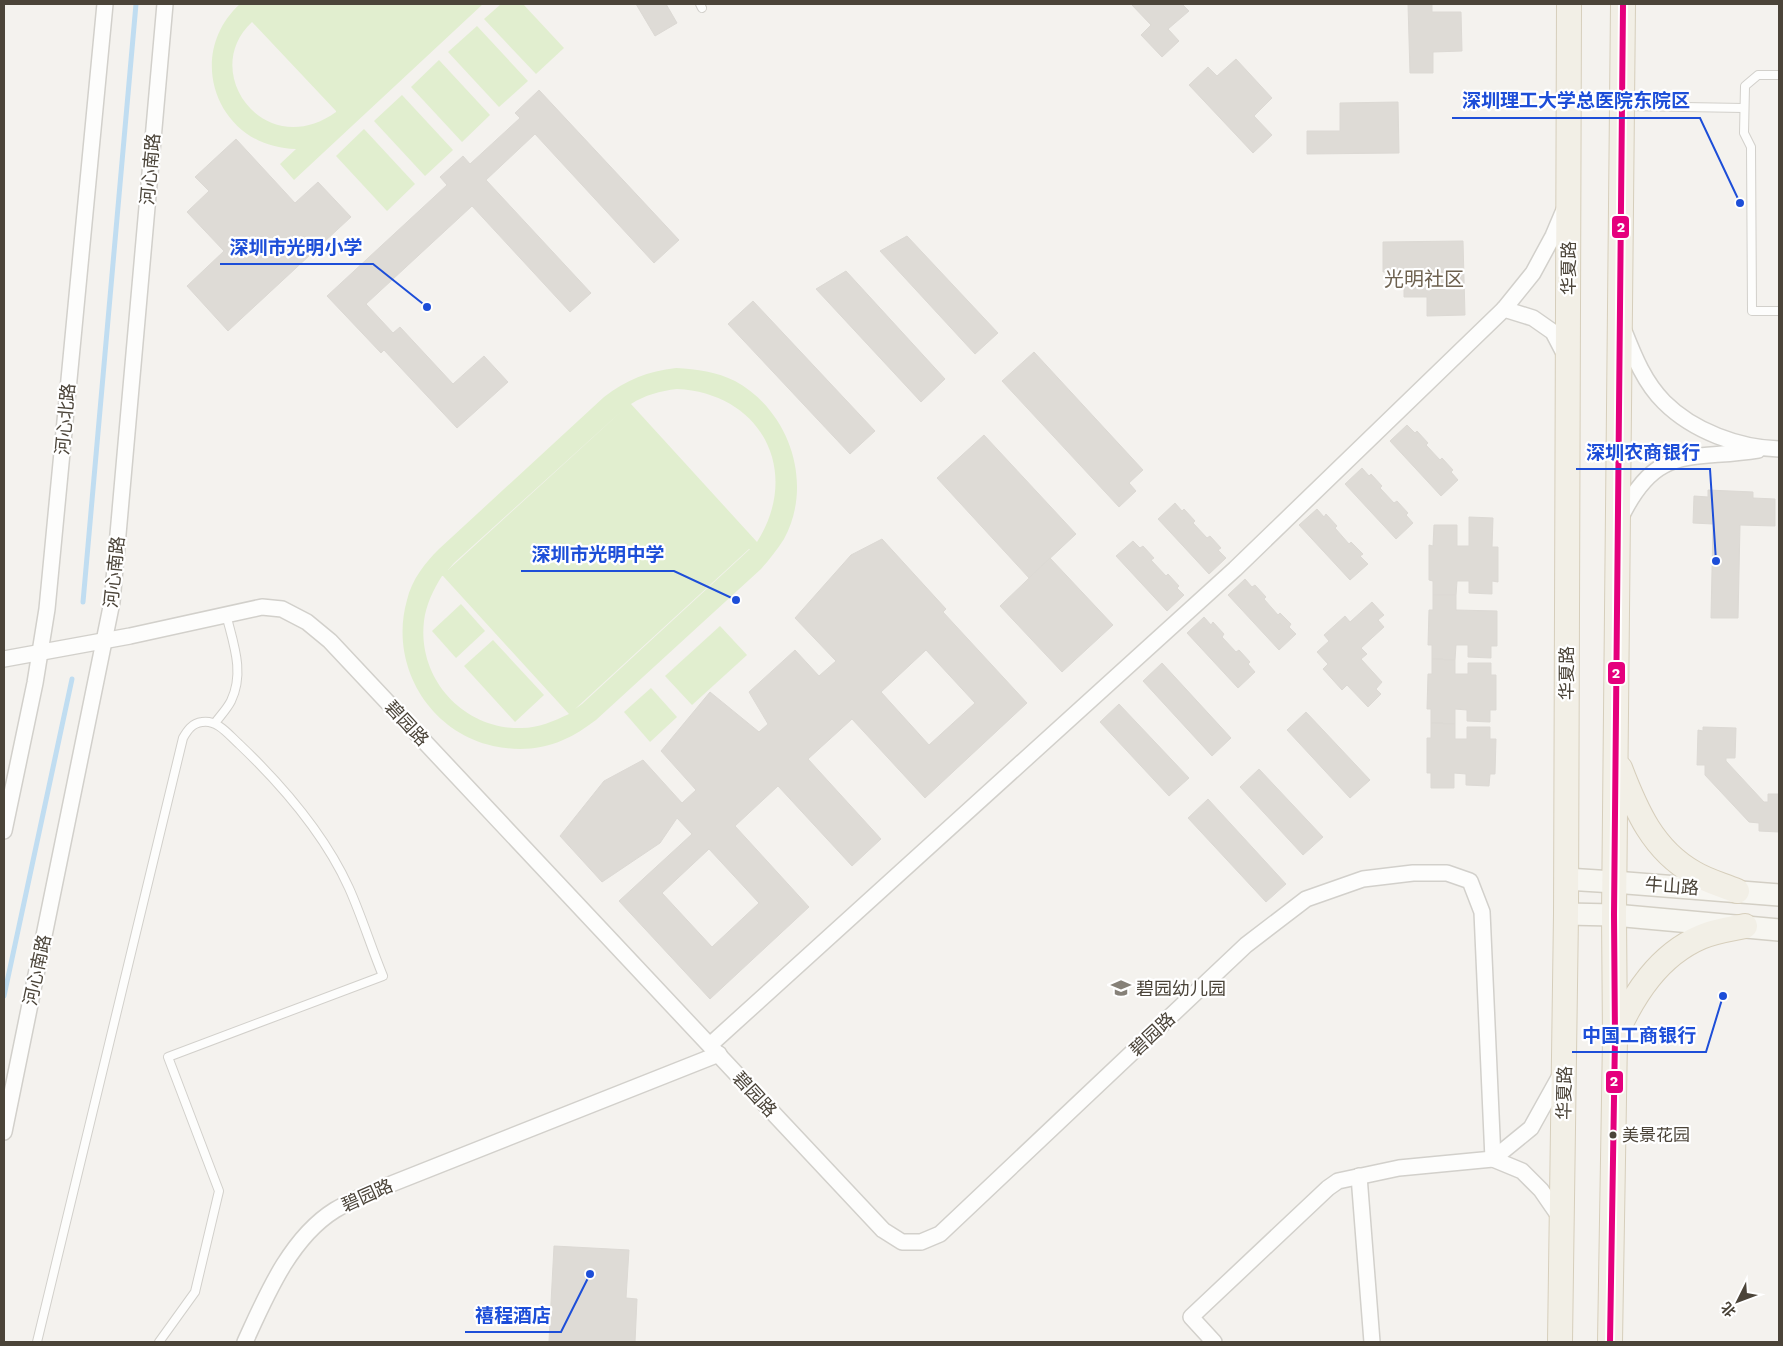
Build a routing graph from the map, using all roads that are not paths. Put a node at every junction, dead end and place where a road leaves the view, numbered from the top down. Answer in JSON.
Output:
{"nodes":[{"id":1,"x":105,"y":4,"type":"edge"},
{"id":2,"x":165,"y":4,"type":"edge"},
{"id":3,"x":1569,"y":4,"type":"edge"},
{"id":4,"x":1627,"y":10,"type":"edge"},
{"id":5,"x":1779,"y":75,"type":"edge"},
{"id":6,"x":1622,"y":106,"type":"junction"},
{"id":7,"x":1744,"y":108,"type":"junction"},
{"id":8,"x":1568,"y":199,"type":"junction"},
{"id":9,"x":1504,"y":309,"type":"junction"},
{"id":10,"x":1779,"y":311,"type":"edge"},
{"id":11,"x":1620,"y":321,"type":"junction"},
{"id":12,"x":1568,"y":360,"type":"junction"},
{"id":13,"x":1774,"y":449,"type":"edge"},
{"id":14,"x":1618,"y":523,"type":"junction"},
{"id":15,"x":226,"y":614,"type":"junction"},
{"id":16,"x":105,"y":641,"type":"junction"},
{"id":17,"x":40,"y":652,"type":"junction"},
{"id":18,"x":4,"y":659,"type":"edge"},
{"id":19,"x":215,"y":723,"type":"junction"},
{"id":20,"x":1616,"y":757,"type":"junction"},
{"id":21,"x":4,"y":831,"type":"edge"},
{"id":22,"x":1566,"y":880,"type":"junction"},
{"id":23,"x":1614,"y":882,"type":"junction"},
{"id":24,"x":1737,"y":891,"type":"junction"},
{"id":25,"x":1779,"y":894,"type":"edge"},
{"id":26,"x":1566,"y":914,"type":"junction"},
{"id":27,"x":1614,"y":915,"type":"junction"},
{"id":28,"x":1745,"y":926,"type":"junction"},
{"id":29,"x":1779,"y":930,"type":"edge"},
{"id":30,"x":1615,"y":1038,"type":"junction"},
{"id":31,"x":714,"y":1050,"type":"junction"},
{"id":32,"x":1565,"y":1066,"type":"junction"},
{"id":33,"x":4,"y":1132,"type":"edge"},
{"id":34,"x":1493,"y":1159,"type":"junction"},
{"id":35,"x":1360,"y":1176,"type":"junction"},
{"id":36,"x":1562,"y":1220,"type":"junction"},
{"id":37,"x":37,"y":1342,"type":"edge"},
{"id":38,"x":159,"y":1342,"type":"edge"},
{"id":39,"x":245,"y":1342,"type":"edge"},
{"id":40,"x":1214,"y":1342,"type":"edge"},
{"id":41,"x":1372,"y":1342,"type":"edge"},
{"id":42,"x":1560,"y":1342,"type":"edge"},
{"id":43,"x":1610,"y":1342,"type":"edge"}],
"edges":[{"from":1,"to":17,"type":"street","name":"河心北路"},
{"from":2,"to":16,"type":"street","name":"河心南路"},
{"from":3,"to":8,"type":"main road","name":"华夏路"},
{"from":4,"to":6,"type":"main road"},
{"from":5,"to":7,"type":"lane"},
{"from":6,"to":7,"type":"lane"},
{"from":6,"to":11,"type":"main road"},
{"from":7,"to":10,"type":"lane"},
{"from":8,"to":9,"type":"street"},
{"from":8,"to":12,"type":"main road","name":"华夏路"},
{"from":9,"to":12,"type":"street"},
{"from":9,"to":31,"type":"street"},
{"from":11,"to":13,"type":"street"},
{"from":11,"to":14,"type":"main road"},
{"from":12,"to":22,"type":"main road","name":"华夏路"},
{"from":13,"to":14,"type":"street"},
{"from":14,"to":20,"type":"main road"},
{"from":15,"to":16,"type":"street","name":"碧园路"},
{"from":15,"to":19,"type":"lane"},
{"from":15,"to":31,"type":"street","name":"碧园路"},
{"from":16,"to":17,"type":"street","name":"碧园路"},
{"from":16,"to":33,"type":"street","name":"河心南路"},
{"from":17,"to":18,"type":"street","name":"碧园路"},
{"from":17,"to":21,"type":"street","name":"河心北路"},
{"from":19,"to":37,"type":"lane"},
{"from":19,"to":38,"type":"lane"},
{"from":20,"to":23,"type":"main road"},
{"from":20,"to":24,"type":"main road"},
{"from":22,"to":23,"type":"street","name":"牛山路"},
{"from":22,"to":26,"type":"main road","name":"华夏路"},
{"from":23,"to":24,"type":"street","name":"牛山路"},
{"from":23,"to":27,"type":"main road"},
{"from":24,"to":25,"type":"street","name":"牛山路"},
{"from":26,"to":27,"type":"street","name":"牛山路"},
{"from":26,"to":32,"type":"main road","name":"华夏路"},
{"from":27,"to":28,"type":"street","name":"牛山路"},
{"from":27,"to":30,"type":"main road"},
{"from":28,"to":29,"type":"street","name":"牛山路"},
{"from":28,"to":30,"type":"main road"},
{"from":30,"to":43,"type":"main road"},
{"from":31,"to":34,"type":"street","name":"碧园路"},
{"from":31,"to":39,"type":"street","name":"碧园路"},
{"from":32,"to":34,"type":"street"},
{"from":32,"to":36,"type":"main road","name":"华夏路"},
{"from":34,"to":35,"type":"street"},
{"from":34,"to":36,"type":"street"},
{"from":35,"to":40,"type":"street"},
{"from":35,"to":41,"type":"street"},
{"from":36,"to":42,"type":"main road","name":"华夏路"}]}
